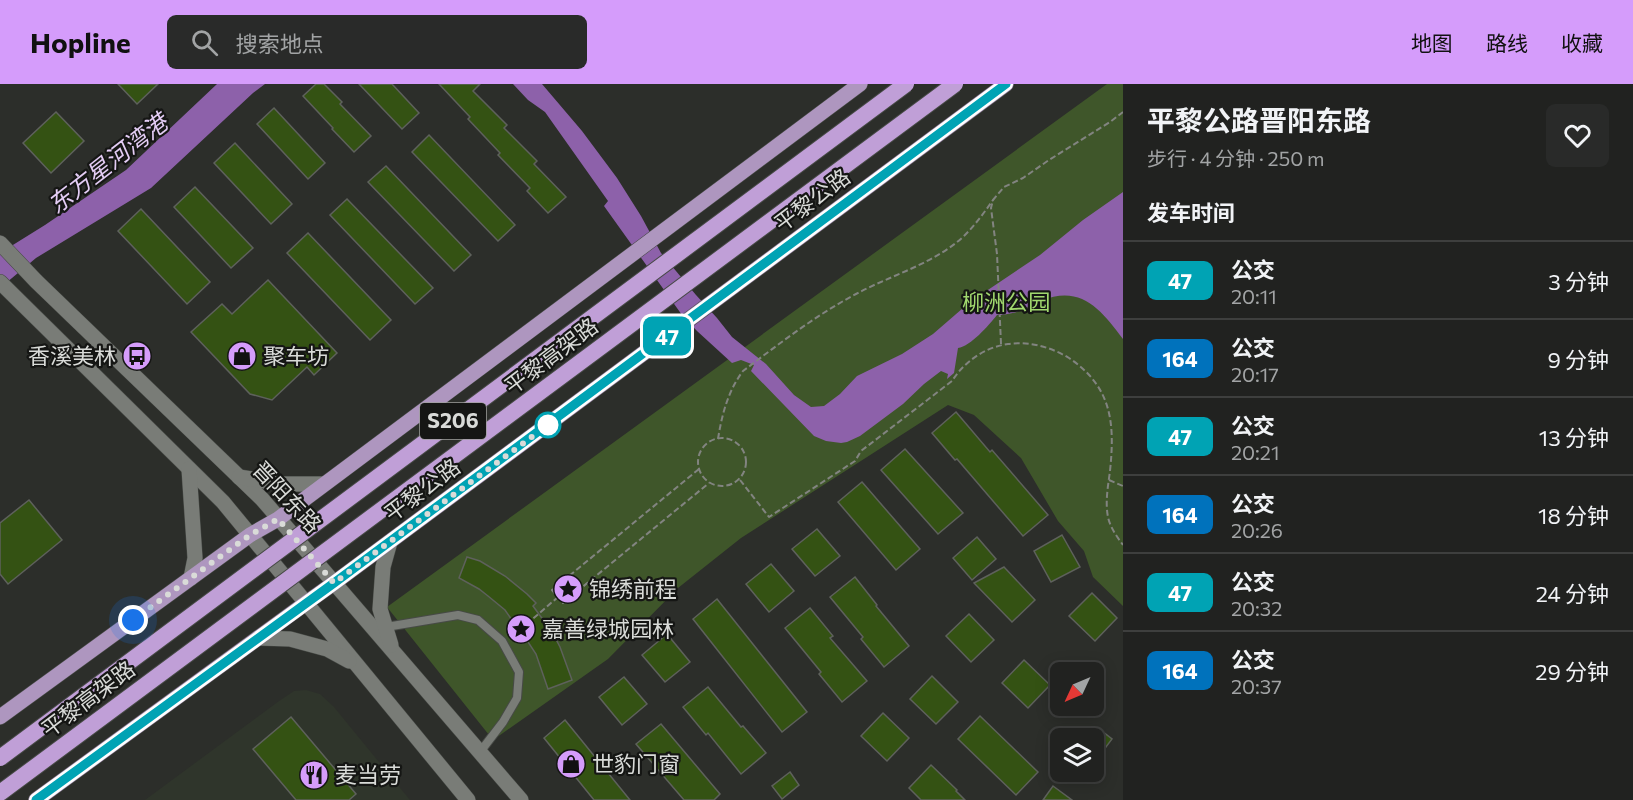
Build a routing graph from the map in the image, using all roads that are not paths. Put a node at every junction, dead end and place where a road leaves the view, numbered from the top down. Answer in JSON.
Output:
{"nodes":[{"id":1,"x":860,"y":84,"type":"edge"},
{"id":2,"x":906,"y":84,"type":"edge"},
{"id":3,"x":955,"y":84,"type":"edge"},
{"id":4,"x":1006,"y":84,"type":"edge"},
{"id":5,"x":0,"y":243,"type":"edge"},
{"id":6,"x":0,"y":282,"type":"edge"},
{"id":7,"x":189,"y":469,"type":"junction"},
{"id":8,"x":239,"y":477,"type":"junction"},
{"id":9,"x":324,"y":484,"type":"junction"},
{"id":10,"x":278,"y":519,"type":"junction"},
{"id":11,"x":250,"y":535,"type":"junction"},
{"id":12,"x":390,"y":542,"type":"junction"},
{"id":13,"x":191,"y":578,"type":"junction"},
{"id":14,"x":334,"y":583,"type":"junction"},
{"id":15,"x":306,"y":603,"type":"junction"},
{"id":16,"x":386,"y":627,"type":"junction"},
{"id":17,"x":258,"y":638,"type":"junction"},
{"id":18,"x":393,"y":651,"type":"junction"},
{"id":19,"x":357,"y":665,"type":"junction"},
{"id":20,"x":0,"y":717,"type":"edge"},
{"id":21,"x":480,"y":752,"type":"junction"},
{"id":22,"x":0,"y":758,"type":"edge"},
{"id":23,"x":0,"y":793,"type":"edge"},
{"id":24,"x":36,"y":800,"type":"edge"},
{"id":25,"x":468,"y":800,"type":"edge"},
{"id":26,"x":521,"y":800,"type":"edge"}],
"edges":[{"from":1,"to":9,"type":"main road"},
{"from":2,"to":22,"type":"highway","name":"平黎高架路","number":"S206","bridge":true},
{"from":3,"to":23,"type":"highway","name":"平黎高架路","number":"S206","bridge":true},
{"from":4,"to":12,"type":"main road","name":"平黎公路"},
{"from":5,"to":8,"type":"main road","name":"晋阳东路"},
{"from":6,"to":7,"type":"main road"},
{"from":7,"to":11,"type":"main road"},
{"from":7,"to":13,"type":"main road"},
{"from":8,"to":9,"type":"main road"},
{"from":8,"to":10,"type":"main road","name":"晋阳东路"},
{"from":9,"to":10,"type":"main road"},
{"from":10,"to":11,"type":"main road"},
{"from":10,"to":14,"type":"main road","name":"晋阳东路"},
{"from":11,"to":13,"type":"main road"},
{"from":11,"to":15,"type":"main road"},
{"from":12,"to":14,"type":"main road","name":"平黎公路"},
{"from":12,"to":16,"type":"main road"},
{"from":13,"to":20,"type":"main road"},
{"from":14,"to":15,"type":"main road","name":"平黎公路"},
{"from":14,"to":18,"type":"main road","name":"晋阳东路"},
{"from":15,"to":17,"type":"main road","name":"平黎公路"},
{"from":15,"to":19,"type":"main road"},
{"from":16,"to":18,"type":"main road"},
{"from":16,"to":21,"type":"lane"},
{"from":17,"to":19,"type":"main road"},
{"from":17,"to":24,"type":"main road","name":"平黎公路"},
{"from":18,"to":21,"type":"main road","name":"晋阳东路"},
{"from":19,"to":25,"type":"main road"},
{"from":21,"to":26,"type":"main road","name":"晋阳东路"}]}
